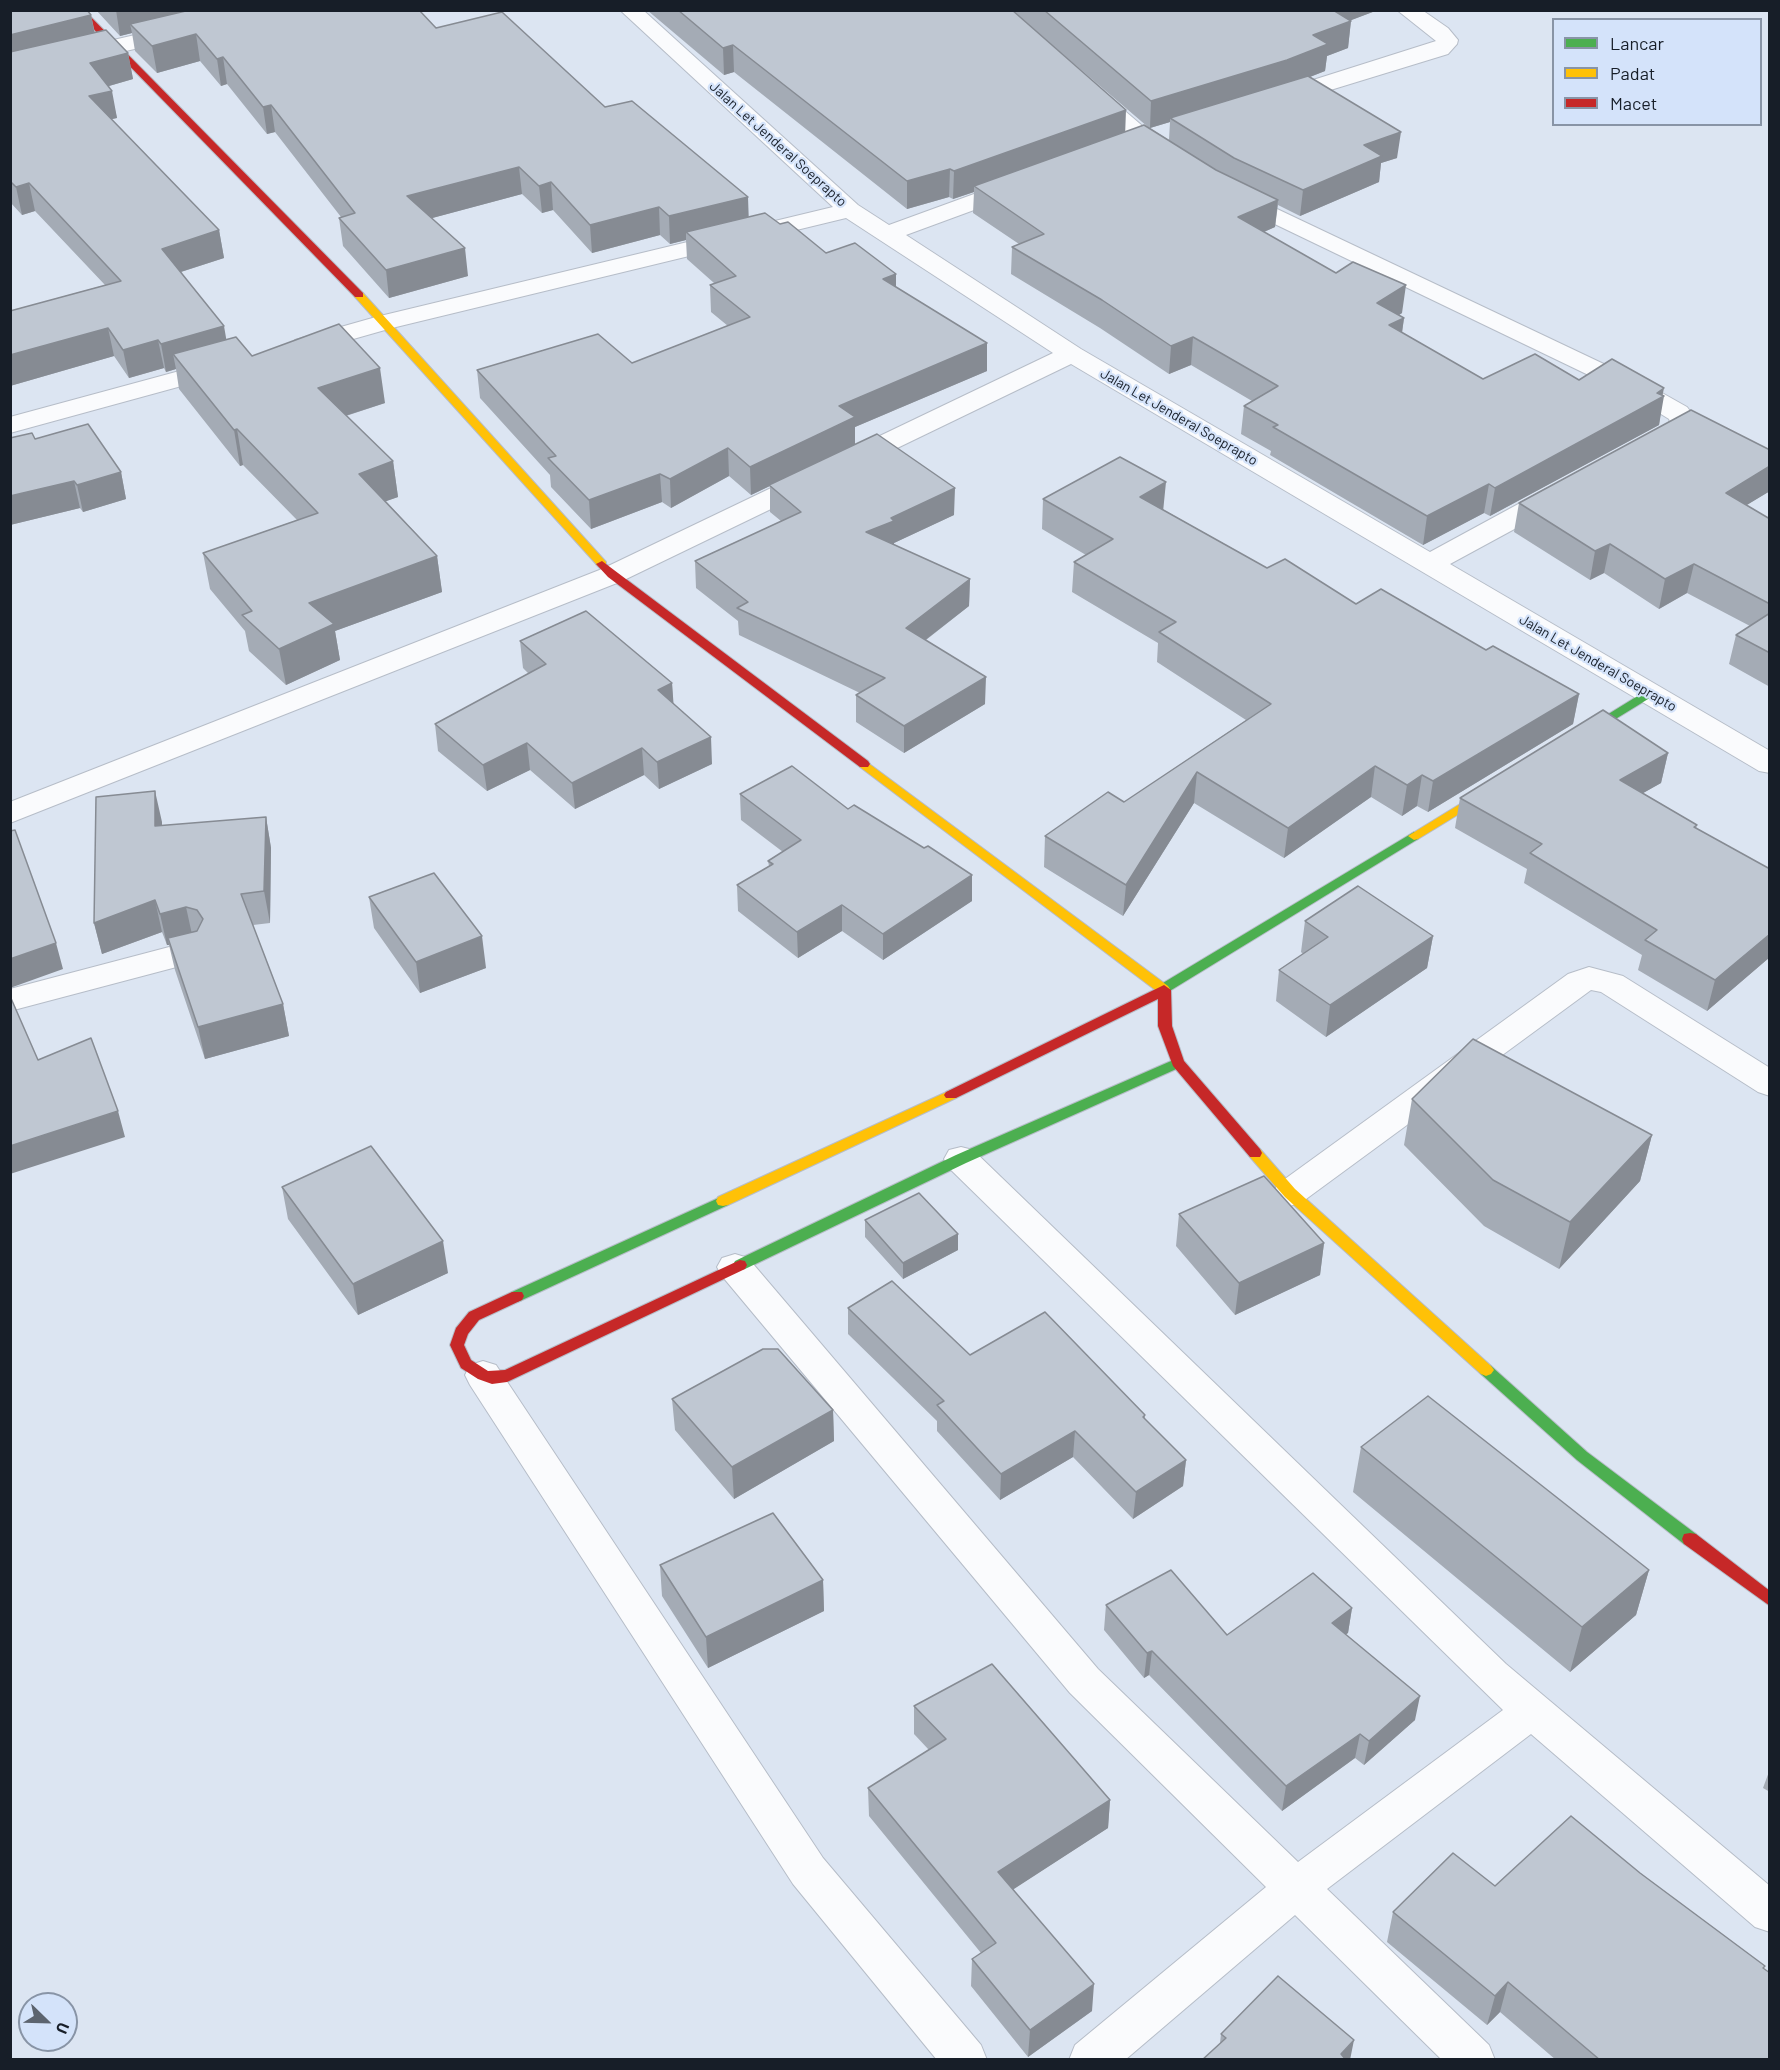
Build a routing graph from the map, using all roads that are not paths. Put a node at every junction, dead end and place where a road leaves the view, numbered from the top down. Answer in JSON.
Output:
{"nodes":[{"id":1,"x":79,"y":10,"type":"edge"},
{"id":2,"x":630,"y":10,"type":"edge"},
{"id":3,"x":1407,"y":10,"type":"edge"},
{"id":4,"x":202,"y":26,"type":"edge"},
{"id":5,"x":113,"y":48,"type":"junction"},
{"id":6,"x":10,"y":71,"type":"edge"},
{"id":7,"x":1074,"y":79,"type":"edge"},
{"id":8,"x":1259,"y":105,"type":"edge"},
{"id":9,"x":1033,"y":181,"type":"edge"},
{"id":10,"x":850,"y":210,"type":"junction"},
{"id":11,"x":887,"y":234,"type":"junction"},
{"id":12,"x":385,"y":322,"type":"junction"},
{"id":13,"x":283,"y":350,"type":"edge"},
{"id":14,"x":1072,"y":354,"type":"junction"},
{"id":15,"x":237,"y":363,"type":"edge"},
{"id":16,"x":10,"y":425,"type":"edge"},
{"id":17,"x":1636,"y":451,"type":"edge"},
{"id":18,"x":1574,"y":485,"type":"edge"},
{"id":19,"x":1429,"y":564,"type":"junction"},
{"id":20,"x":612,"y":575,"type":"junction"},
{"id":21,"x":1649,"y":693,"type":"junction"},
{"id":22,"x":1558,"y":749,"type":"edge"},
{"id":23,"x":1770,"y":764,"type":"edge"},
{"id":24,"x":1507,"y":780,"type":"edge"},
{"id":25,"x":10,"y":813,"type":"edge"},
{"id":26,"x":192,"y":952,"type":"edge"},
{"id":27,"x":1164,"y":990,"type":"junction"},
{"id":28,"x":10,"y":1000,"type":"edge"},
{"id":29,"x":1178,"y":1063,"type":"junction"},
{"id":30,"x":1770,"y":1084,"type":"edge"},
{"id":31,"x":961,"y":1159,"type":"junction"},
{"id":32,"x":1290,"y":1193,"type":"junction"},
{"id":33,"x":735,"y":1267,"type":"junction"},
{"id":34,"x":483,"y":1375,"type":"junction"},
{"id":35,"x":1770,"y":1600,"type":"edge"},
{"id":36,"x":1533,"y":1710,"type":"junction"},
{"id":37,"x":1296,"y":1888,"type":"junction"},
{"id":38,"x":1770,"y":1913,"type":"edge"},
{"id":39,"x":965,"y":2060,"type":"edge"},
{"id":40,"x":1091,"y":2060,"type":"edge"},
{"id":41,"x":1473,"y":2060,"type":"edge"}],
"edges":[{"from":1,"to":5,"type":"street"},
{"from":2,"to":10,"type":"street","name":"Jalan Let Jenderal Soeprapto"},
{"from":3,"to":8,"type":"street"},
{"from":4,"to":5,"type":"street"},
{"from":5,"to":6,"type":"street"},
{"from":5,"to":12,"type":"street"},
{"from":7,"to":17,"type":"street"},
{"from":9,"to":11,"type":"street"},
{"from":10,"to":11,"type":"street","name":"Jalan Let Jenderal Soeprapto"},
{"from":10,"to":12,"type":"street"},
{"from":11,"to":14,"type":"street","name":"Jalan Let Jenderal Soeprapto"},
{"from":12,"to":13,"type":"street"},
{"from":12,"to":20,"type":"street"},
{"from":14,"to":19,"type":"street","name":"Jalan Let Jenderal Soeprapto"},
{"from":14,"to":20,"type":"street"},
{"from":15,"to":16,"type":"street"},
{"from":18,"to":19,"type":"street"},
{"from":19,"to":21,"type":"street","name":"Jalan Let Jenderal Soeprapto"},
{"from":20,"to":25,"type":"street"},
{"from":20,"to":27,"type":"street"},
{"from":21,"to":22,"type":"street"},
{"from":21,"to":23,"type":"street","name":"Jalan Let Jenderal Soeprapto"},
{"from":24,"to":27,"type":"street"},
{"from":26,"to":28,"type":"street"},
{"from":27,"to":29,"type":"street"},
{"from":27,"to":34,"type":"street"},
{"from":29,"to":31,"type":"street"},
{"from":29,"to":32,"type":"street"},
{"from":30,"to":32,"type":"street"},
{"from":31,"to":33,"type":"street"},
{"from":31,"to":36,"type":"street"},
{"from":32,"to":35,"type":"street"},
{"from":33,"to":34,"type":"street"},
{"from":33,"to":37,"type":"street"},
{"from":34,"to":39,"type":"street"},
{"from":36,"to":37,"type":"street"},
{"from":36,"to":38,"type":"street"},
{"from":37,"to":40,"type":"street"},
{"from":37,"to":41,"type":"street"}]}
